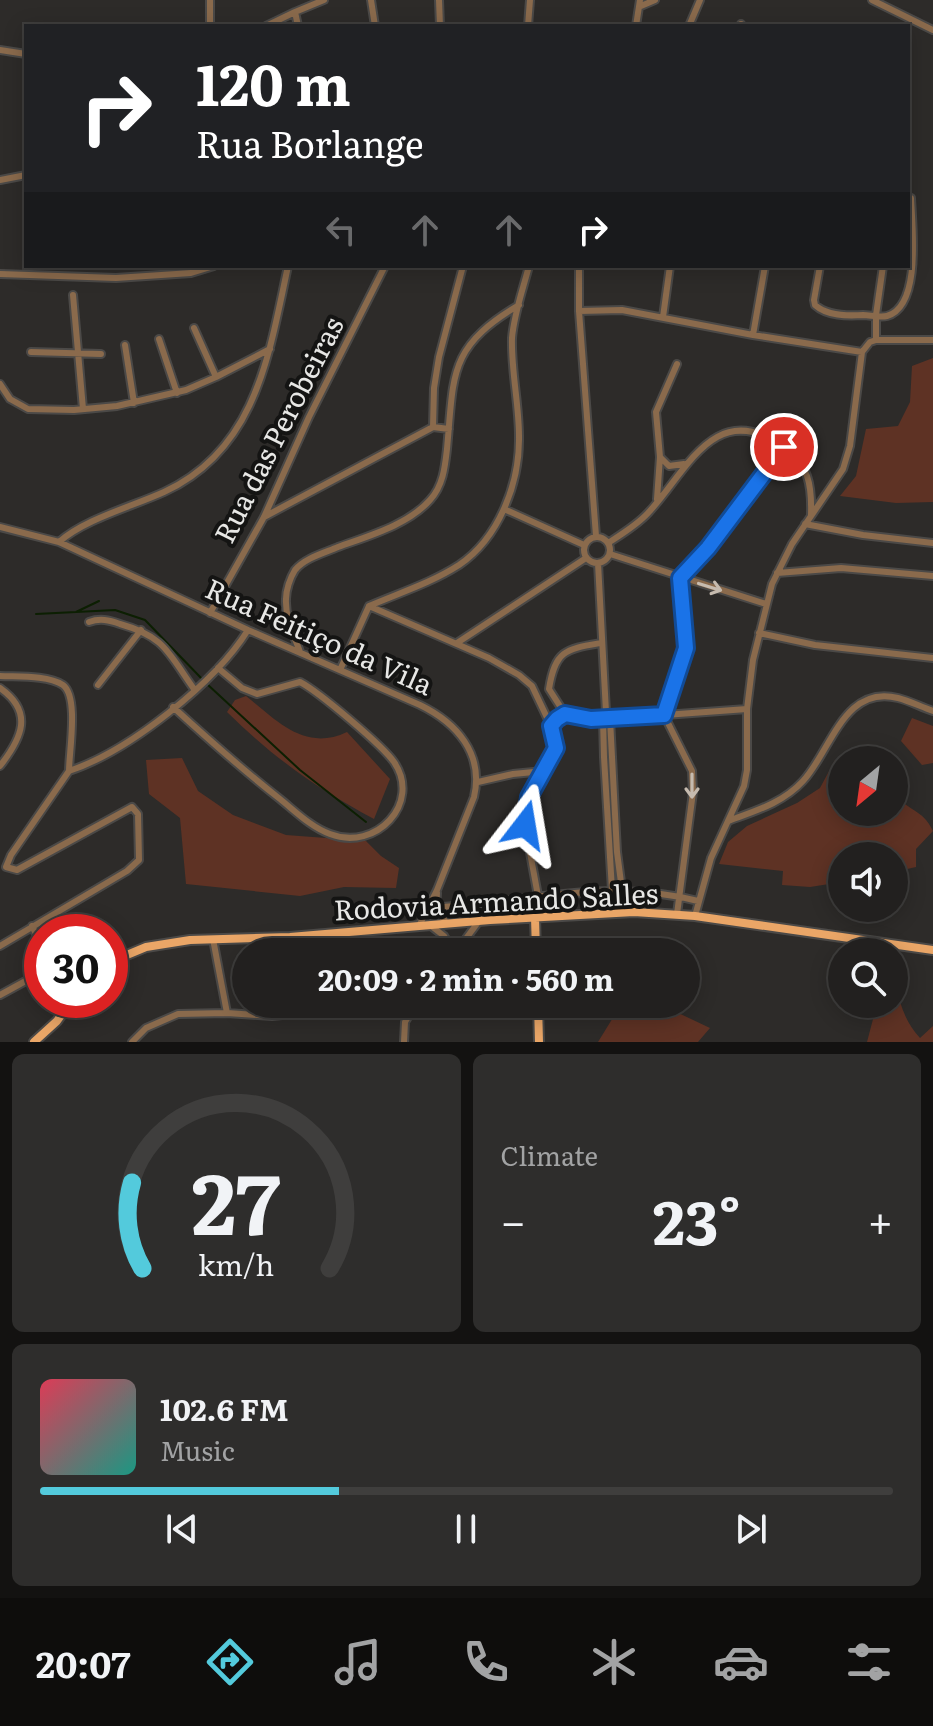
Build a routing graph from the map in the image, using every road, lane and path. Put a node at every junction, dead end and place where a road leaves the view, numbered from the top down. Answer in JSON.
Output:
{"nodes":[{"id":1,"x":210,"y":0,"type":"edge"},
{"id":2,"x":324,"y":0,"type":"edge"},
{"id":3,"x":371,"y":0,"type":"edge"},
{"id":4,"x":439,"y":0,"type":"edge"},
{"id":5,"x":530,"y":0,"type":"edge"},
{"id":6,"x":655,"y":0,"type":"edge"},
{"id":7,"x":700,"y":0,"type":"edge"},
{"id":8,"x":872,"y":0,"type":"edge"},
{"id":9,"x":640,"y":3,"type":"edge"},
{"id":10,"x":295,"y":12,"type":"junction"},
{"id":11,"x":210,"y":24,"type":"edge"},
{"id":12,"x":270,"y":24,"type":"edge"},
{"id":13,"x":298,"y":24,"type":"edge"},
{"id":14,"x":375,"y":24,"type":"edge"},
{"id":15,"x":440,"y":24,"type":"edge"},
{"id":16,"x":528,"y":24,"type":"edge"},
{"id":17,"x":636,"y":24,"type":"edge"},
{"id":18,"x":690,"y":24,"type":"edge"},
{"id":19,"x":933,"y":30,"type":"edge"},
{"id":20,"x":0,"y":50,"type":"edge"},
{"id":21,"x":24,"y":54,"type":"edge"},
{"id":22,"x":24,"y":175,"type":"edge"},
{"id":23,"x":0,"y":180,"type":"edge"},
{"id":24,"x":910,"y":198,"type":"edge"},
{"id":25,"x":207,"y":268,"type":"edge"},
{"id":26,"x":288,"y":268,"type":"edge"},
{"id":27,"x":384,"y":268,"type":"edge"},
{"id":28,"x":462,"y":268,"type":"edge"},
{"id":29,"x":528,"y":268,"type":"edge"},
{"id":30,"x":579,"y":268,"type":"edge"},
{"id":31,"x":670,"y":268,"type":"edge"},
{"id":32,"x":765,"y":268,"type":"edge"},
{"id":33,"x":820,"y":268,"type":"edge"},
{"id":34,"x":883,"y":268,"type":"edge"},
{"id":35,"x":0,"y":274,"type":"edge"},
{"id":36,"x":73,"y":295,"type":"dead end"},
{"id":37,"x":519,"y":305,"type":"junction"},
{"id":38,"x":579,"y":311,"type":"junction"},
{"id":39,"x":880,"y":316,"type":"junction"},
{"id":40,"x":663,"y":317,"type":"junction"},
{"id":41,"x":194,"y":328,"type":"dead end"},
{"id":42,"x":753,"y":335,"type":"junction"},
{"id":43,"x":159,"y":339,"type":"dead end"},
{"id":44,"x":876,"y":340,"type":"junction"},
{"id":45,"x":933,"y":340,"type":"edge"},
{"id":46,"x":125,"y":345,"type":"dead end"},
{"id":47,"x":270,"y":349,"type":"junction"},
{"id":48,"x":31,"y":352,"type":"dead end"},
{"id":49,"x":862,"y":352,"type":"junction"},
{"id":50,"x":101,"y":354,"type":"dead end"},
{"id":51,"x":77,"y":355,"type":"junction"},
{"id":52,"x":677,"y":364,"type":"dead end"},
{"id":53,"x":216,"y":377,"type":"junction"},
{"id":54,"x":0,"y":384,"type":"edge"},
{"id":55,"x":177,"y":393,"type":"junction"},
{"id":56,"x":134,"y":403,"type":"junction"},
{"id":57,"x":83,"y":409,"type":"junction"},
{"id":58,"x":433,"y":427,"type":"junction"},
{"id":59,"x":449,"y":429,"type":"junction"},
{"id":60,"x":784,"y":447,"type":"junction"},
{"id":61,"x":660,"y":457,"type":"junction"},
{"id":62,"x":685,"y":464,"type":"junction"},
{"id":63,"x":657,"y":500,"type":"junction"},
{"id":64,"x":504,"y":509,"type":"junction"},
{"id":65,"x":811,"y":516,"type":"junction"},
{"id":66,"x":264,"y":517,"type":"junction"},
{"id":67,"x":805,"y":524,"type":"junction"},
{"id":68,"x":0,"y":527,"type":"edge"},
{"id":69,"x":596,"y":536,"type":"junction"},
{"id":70,"x":59,"y":542,"type":"junction"},
{"id":71,"x":608,"y":543,"type":"junction"},
{"id":72,"x":933,"y":543,"type":"edge"},
{"id":73,"x":584,"y":545,"type":"junction"},
{"id":74,"x":610,"y":554,"type":"junction"},
{"id":75,"x":586,"y":558,"type":"junction"},
{"id":76,"x":598,"y":563,"type":"junction"},
{"id":77,"x":777,"y":573,"type":"junction"},
{"id":78,"x":933,"y":576,"type":"edge"},
{"id":79,"x":680,"y":578,"type":"junction"},
{"id":80,"x":766,"y":604,"type":"junction"},
{"id":81,"x":369,"y":606,"type":"junction"},
{"id":82,"x":210,"y":613,"type":"junction"},
{"id":83,"x":89,"y":622,"type":"dead end"},
{"id":84,"x":141,"y":630,"type":"junction"},
{"id":85,"x":248,"y":630,"type":"junction"},
{"id":86,"x":759,"y":633,"type":"junction"},
{"id":87,"x":457,"y":643,"type":"junction"},
{"id":88,"x":601,"y":643,"type":"junction"},
{"id":89,"x":300,"y":652,"type":"junction"},
{"id":90,"x":933,"y":658,"type":"edge"},
{"id":91,"x":218,"y":668,"type":"junction"},
{"id":92,"x":340,"y":670,"type":"junction"},
{"id":93,"x":0,"y":676,"type":"edge"},
{"id":94,"x":98,"y":685,"type":"dead end"},
{"id":95,"x":0,"y":688,"type":"edge"},
{"id":96,"x":194,"y":689,"type":"junction"},
{"id":97,"x":550,"y":692,"type":"junction"},
{"id":98,"x":540,"y":700,"type":"junction"},
{"id":99,"x":173,"y":707,"type":"junction"},
{"id":100,"x":747,"y":709,"type":"junction"},
{"id":101,"x":933,"y":711,"type":"edge"},
{"id":102,"x":565,"y":714,"type":"junction"},
{"id":103,"x":664,"y":715,"type":"junction"},
{"id":104,"x":607,"y":717,"type":"junction"},
{"id":105,"x":551,"y":726,"type":"junction"},
{"id":106,"x":0,"y":766,"type":"edge"},
{"id":107,"x":69,"y":771,"type":"junction"},
{"id":108,"x":544,"y":771,"type":"junction"},
{"id":109,"x":478,"y":782,"type":"junction"},
{"id":110,"x":727,"y":821,"type":"junction"},
{"id":111,"x":612,"y":834,"type":"junction"},
{"id":112,"x":437,"y":890,"type":"junction"},
{"id":113,"x":612,"y":890,"type":"junction"},
{"id":114,"x":622,"y":890,"type":"junction"},
{"id":115,"x":538,"y":896,"type":"junction"},
{"id":116,"x":679,"y":897,"type":"junction"},
{"id":117,"x":698,"y":901,"type":"junction"},
{"id":118,"x":427,"y":908,"type":"junction"},
{"id":119,"x":436,"y":908,"type":"junction"},
{"id":120,"x":53,"y":914,"type":"edge"},
{"id":121,"x":677,"y":914,"type":"junction"},
{"id":122,"x":695,"y":916,"type":"junction"},
{"id":123,"x":535,"y":917,"type":"junction"},
{"id":124,"x":479,"y":921,"type":"junction"},
{"id":125,"x":447,"y":924,"type":"junction"},
{"id":126,"x":430,"y":925,"type":"junction"},
{"id":127,"x":419,"y":926,"type":"junction"},
{"id":128,"x":24,"y":931,"type":"edge"},
{"id":129,"x":445,"y":938,"type":"edge"},
{"id":130,"x":466,"y":938,"type":"edge"},
{"id":131,"x":536,"y":938,"type":"edge"},
{"id":132,"x":213,"y":939,"type":"junction"},
{"id":133,"x":0,"y":946,"type":"edge"},
{"id":134,"x":933,"y":950,"type":"edge"},
{"id":135,"x":128,"y":954,"type":"edge"},
{"id":136,"x":24,"y":982,"type":"edge"},
{"id":137,"x":0,"y":995,"type":"edge"},
{"id":138,"x":227,"y":1013,"type":"junction"},
{"id":139,"x":232,"y":1013,"type":"edge"},
{"id":140,"x":59,"y":1018,"type":"edge"},
{"id":141,"x":407,"y":1018,"type":"edge"},
{"id":142,"x":538,"y":1018,"type":"edge"},
{"id":143,"x":34,"y":1042,"type":"edge"},
{"id":144,"x":132,"y":1042,"type":"edge"},
{"id":145,"x":404,"y":1042,"type":"edge"},
{"id":146,"x":539,"y":1042,"type":"edge"}],
"edges":[{"from":1,"to":11,"type":"street"},
{"from":2,"to":10,"type":"street"},
{"from":3,"to":14,"type":"street"},
{"from":4,"to":15,"type":"street"},
{"from":5,"to":16,"type":"street"},
{"from":6,"to":9,"type":"street"},
{"from":7,"to":18,"type":"street"},
{"from":8,"to":19,"type":"street"},
{"from":9,"to":17,"type":"street"},
{"from":10,"to":12,"type":"street"},
{"from":10,"to":13,"type":"street"},
{"from":20,"to":21,"type":"street"},
{"from":22,"to":23,"type":"street"},
{"from":24,"to":39,"type":"street"},
{"from":25,"to":35,"type":"street"},
{"from":26,"to":47,"type":"street"},
{"from":27,"to":66,"type":"street","name":"Rua das Perobeiras"},
{"from":28,"to":58,"type":"street"},
{"from":29,"to":37,"type":"street"},
{"from":30,"to":38,"type":"street"},
{"from":31,"to":40,"type":"street"},
{"from":32,"to":42,"type":"street"},
{"from":33,"to":39,"type":"street"},
{"from":34,"to":39,"type":"street"},
{"from":36,"to":51,"type":"street"},
{"from":37,"to":59,"type":"street"},
{"from":37,"to":64,"type":"street"},
{"from":38,"to":40,"type":"street"},
{"from":38,"to":69,"type":"street"},
{"from":39,"to":44,"type":"street"},
{"from":40,"to":42,"type":"street"},
{"from":41,"to":53,"type":"street"},
{"from":42,"to":49,"type":"street"},
{"from":43,"to":55,"type":"street"},
{"from":44,"to":45,"type":"street"},
{"from":44,"to":49,"type":"street"},
{"from":46,"to":56,"type":"street"},
{"from":47,"to":53,"type":"street"},
{"from":47,"to":70,"type":"street"},
{"from":48,"to":51,"type":"street"},
{"from":49,"to":65,"type":"street"},
{"from":50,"to":51,"type":"street"},
{"from":51,"to":57,"type":"street"},
{"from":52,"to":61,"type":"street"},
{"from":53,"to":55,"type":"street"},
{"from":54,"to":57,"type":"street"},
{"from":55,"to":56,"type":"street"},
{"from":56,"to":57,"type":"street"},
{"from":58,"to":59,"type":"street"},
{"from":58,"to":66,"type":"street"},
{"from":59,"to":89,"type":"street"},
{"from":60,"to":62,"type":"street"},
{"from":60,"to":65,"type":"street"},
{"from":60,"to":79,"type":"street"},
{"from":61,"to":62,"type":"street"},
{"from":61,"to":63,"type":"street"},
{"from":62,"to":63,"type":"street"},
{"from":63,"to":71,"type":"street"},
{"from":64,"to":73,"type":"street"},
{"from":64,"to":81,"type":"street"},
{"from":65,"to":67,"type":"street"},
{"from":66,"to":82,"type":"street","name":"Rua das Perobeiras"},
{"from":67,"to":72,"type":"street"},
{"from":67,"to":77,"type":"street"},
{"from":68,"to":70,"type":"street","name":"Rua Feitiço da Vila"},
{"from":69,"to":71,"type":"street"},
{"from":69,"to":73,"type":"street"},
{"from":70,"to":82,"type":"street","name":"Rua Feitiço da Vila"},
{"from":71,"to":74,"type":"street"},
{"from":73,"to":75,"type":"street"},
{"from":74,"to":76,"type":"street"},
{"from":74,"to":79,"type":"street"},
{"from":75,"to":76,"type":"street"},
{"from":75,"to":87,"type":"street"},
{"from":76,"to":88,"type":"street"},
{"from":77,"to":78,"type":"street"},
{"from":77,"to":80,"type":"street"},
{"from":79,"to":80,"type":"street","one_way":true},
{"from":79,"to":103,"type":"street"},
{"from":80,"to":86,"type":"street"},
{"from":81,"to":87,"type":"street"},
{"from":81,"to":92,"type":"street"},
{"from":82,"to":85,"type":"street","name":"Rua Feitiço da Vila"},
{"from":83,"to":84,"type":"street"},
{"from":84,"to":94,"type":"street"},
{"from":84,"to":96,"type":"street"},
{"from":85,"to":89,"type":"street","name":"Rua Feitiço da Vila"},
{"from":85,"to":91,"type":"street"},
{"from":86,"to":90,"type":"street"},
{"from":86,"to":100,"type":"street"},
{"from":87,"to":98,"type":"street"},
{"from":88,"to":97,"type":"street"},
{"from":88,"to":104,"type":"street"},
{"from":89,"to":92,"type":"street","name":"Rua Feitiço da Vila"},
{"from":91,"to":96,"type":"street"},
{"from":91,"to":99,"type":"street"},
{"from":92,"to":109,"type":"street","name":"Rua Feitiço da Vila"},
{"from":93,"to":107,"type":"street"},
{"from":95,"to":106,"type":"street"},
{"from":96,"to":99,"type":"street"},
{"from":97,"to":98,"type":"street"},
{"from":97,"to":102,"type":"street"},
{"from":98,"to":105,"type":"street"},
{"from":99,"to":107,"type":"street"},
{"from":100,"to":103,"type":"street"},
{"from":100,"to":110,"type":"street"},
{"from":101,"to":110,"type":"street"},
{"from":102,"to":104,"type":"street"},
{"from":102,"to":105,"type":"street"},
{"from":103,"to":104,"type":"street"},
{"from":103,"to":116,"type":"street","one_way":true},
{"from":104,"to":111,"type":"street"},
{"from":105,"to":108,"type":"street"},
{"from":107,"to":120,"type":"street"},
{"from":108,"to":109,"type":"street"},
{"from":108,"to":115,"type":"street"},
{"from":109,"to":112,"type":"street"},
{"from":110,"to":117,"type":"street"},
{"from":111,"to":113,"type":"street"},
{"from":111,"to":114,"type":"street"},
{"from":112,"to":118,"type":"street"},
{"from":112,"to":119,"type":"street"},
{"from":113,"to":114,"type":"street"},
{"from":113,"to":115,"type":"street"},
{"from":114,"to":116,"type":"street"},
{"from":115,"to":119,"type":"street"},
{"from":116,"to":117,"type":"street"},
{"from":116,"to":121,"type":"street"},
{"from":117,"to":122,"type":"street"},
{"from":118,"to":119,"type":"street"},
{"from":118,"to":127,"type":"street"},
{"from":119,"to":125,"type":"street"},
{"from":121,"to":122,"type":"main road","name":"Rodovia Armando Salles"},
{"from":121,"to":123,"type":"main road","name":"Rodovia Armando Salles"},
{"from":122,"to":134,"type":"main road","name":"Rodovia Armando Salles"},
{"from":123,"to":124,"type":"main road","name":"Rodovia Armando Salles"},
{"from":123,"to":131,"type":"main road"},
{"from":124,"to":125,"type":"main road","name":"Rodovia Armando Salles"},
{"from":124,"to":130,"type":"street"},
{"from":125,"to":126,"type":"main road","name":"Rodovia Armando Salles"},
{"from":126,"to":127,"type":"main road","name":"Rodovia Armando Salles"},
{"from":126,"to":129,"type":"street"},
{"from":127,"to":132,"type":"main road","name":"Rodovia Armando Salles"},
{"from":128,"to":133,"type":"street"},
{"from":132,"to":135,"type":"main road","name":"Rodovia Armando Salles"},
{"from":132,"to":138,"type":"street"},
{"from":136,"to":137,"type":"street"},
{"from":138,"to":139,"type":"street"},
{"from":138,"to":144,"type":"street"},
{"from":140,"to":143,"type":"main road"},
{"from":141,"to":145,"type":"street"},
{"from":142,"to":146,"type":"main road"}]}
